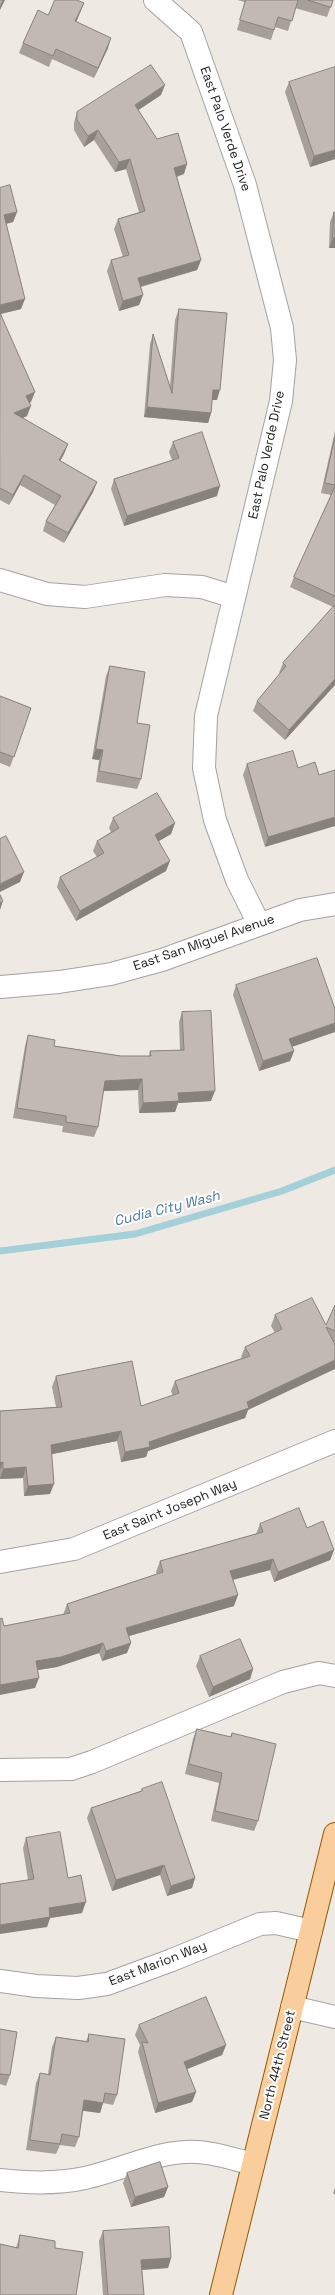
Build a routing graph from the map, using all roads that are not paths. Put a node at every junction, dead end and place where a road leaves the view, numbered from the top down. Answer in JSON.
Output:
{"nodes":[{"id":1,"x":155,"y":0,"type":"edge"},
{"id":2,"x":0,"y":580,"type":"edge"},
{"id":3,"x":234,"y":597,"type":"junction"},
{"id":4,"x":335,"y":904,"type":"edge"},
{"id":5,"x":259,"y":924,"type":"junction"},
{"id":6,"x":0,"y":987,"type":"edge"},
{"id":7,"x":335,"y":1441,"type":"edge"},
{"id":8,"x":0,"y":1562,"type":"edge"},
{"id":9,"x":335,"y":1676,"type":"edge"},
{"id":10,"x":0,"y":1770,"type":"edge"},
{"id":11,"x":335,"y":1834,"type":"edge"},
{"id":12,"x":312,"y":1931,"type":"junction"},
{"id":13,"x":0,"y":1981,"type":"edge"},
{"id":14,"x":292,"y":2007,"type":"junction"},
{"id":15,"x":335,"y":2017,"type":"edge"},
{"id":16,"x":254,"y":2164,"type":"junction"},
{"id":17,"x":0,"y":2180,"type":"edge"},
{"id":18,"x":221,"y":2295,"type":"edge"}],
"edges":[{"from":1,"to":3,"type":"street","name":"East Palo Verde Drive"},
{"from":2,"to":3,"type":"street"},
{"from":3,"to":5,"type":"street","name":"East Palo Verde Drive"},
{"from":4,"to":5,"type":"street","name":"East San Miguel Avenue"},
{"from":5,"to":6,"type":"street","name":"East San Miguel Avenue"},
{"from":7,"to":8,"type":"street","name":"East Saint Joseph Way"},
{"from":9,"to":10,"type":"street"},
{"from":11,"to":12,"type":"main road","name":"North 44th Street"},
{"from":12,"to":13,"type":"street","name":"East Marion Way"},
{"from":12,"to":14,"type":"main road","name":"North 44th Street"},
{"from":14,"to":15,"type":"street"},
{"from":14,"to":16,"type":"main road","name":"North 44th Street"},
{"from":16,"to":17,"type":"street"},
{"from":16,"to":18,"type":"main road","name":"North 44th Street"}]}
